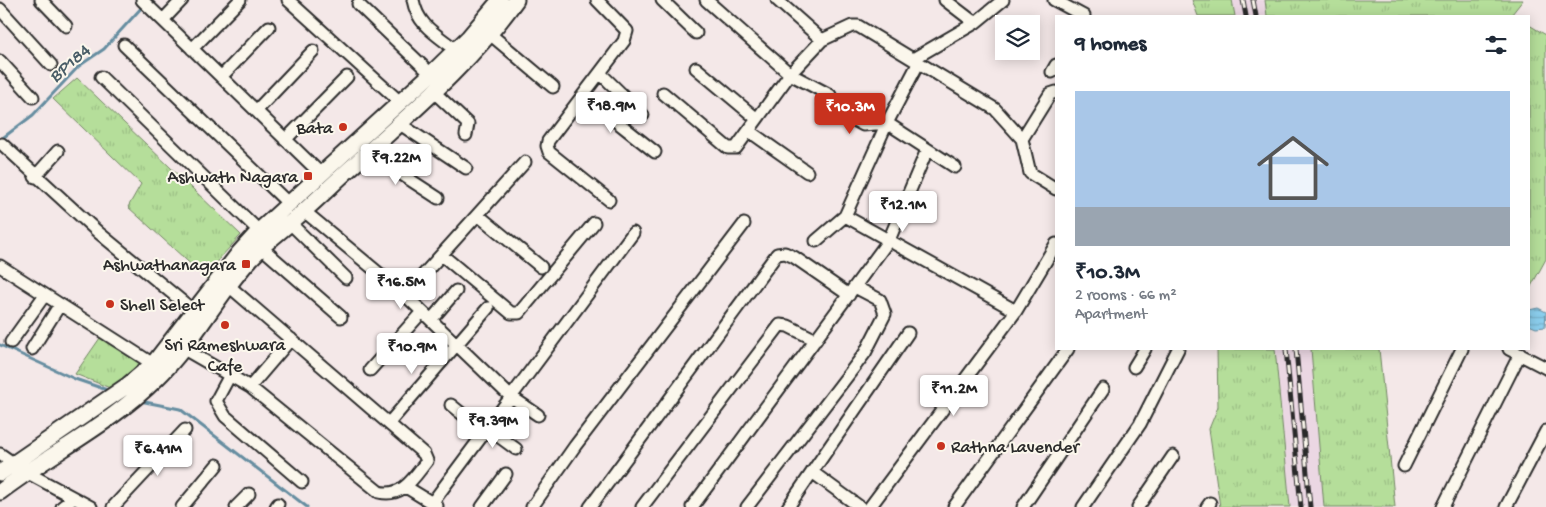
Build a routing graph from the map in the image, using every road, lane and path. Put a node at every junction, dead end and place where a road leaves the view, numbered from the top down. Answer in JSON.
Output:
{"nodes":[{"id":1,"x":42,"y":0,"type":"edge"},
{"id":2,"x":182,"y":0,"type":"edge"},
{"id":3,"x":240,"y":0,"type":"edge"},
{"id":4,"x":288,"y":0,"type":"edge"},
{"id":5,"x":413,"y":0,"type":"edge"},
{"id":6,"x":500,"y":0,"type":"edge"},
{"id":7,"x":516,"y":0,"type":"edge"},
{"id":8,"x":662,"y":0,"type":"edge"},
{"id":9,"x":706,"y":0,"type":"edge"},
{"id":10,"x":777,"y":0,"type":"edge"},
{"id":11,"x":945,"y":0,"type":"edge"},
{"id":12,"x":1003,"y":0,"type":"edge"},
{"id":13,"x":1054,"y":0,"type":"edge"},
{"id":14,"x":601,"y":1,"type":"edge"},
{"id":15,"x":146,"y":4,"type":"edge"},
{"id":16,"x":358,"y":4,"type":"dead end"},
{"id":17,"x":0,"y":9,"type":"edge"},
{"id":18,"x":1082,"y":15,"type":"edge"},
{"id":19,"x":163,"y":20,"type":"junction"},
{"id":20,"x":975,"y":24,"type":"junction"},
{"id":21,"x":66,"y":26,"type":"dead end"},
{"id":22,"x":269,"y":27,"type":"dead end"},
{"id":23,"x":490,"y":34,"type":"junction"},
{"id":24,"x":696,"y":34,"type":"dead end"},
{"id":25,"x":822,"y":40,"type":"junction"},
{"id":26,"x":124,"y":45,"type":"dead end"},
{"id":27,"x":192,"y":49,"type":"junction"},
{"id":28,"x":456,"y":50,"type":"junction"},
{"id":29,"x":313,"y":51,"type":"dead end"},
{"id":30,"x":0,"y":61,"type":"edge"},
{"id":31,"x":916,"y":61,"type":"junction"},
{"id":32,"x":52,"y":65,"type":"dead end"},
{"id":33,"x":696,"y":68,"type":"dead end"},
{"id":34,"x":600,"y":73,"type":"junction"},
{"id":35,"x":431,"y":74,"type":"junction"},
{"id":36,"x":790,"y":74,"type":"junction"},
{"id":37,"x":101,"y":77,"type":"dead end"},
{"id":38,"x":221,"y":77,"type":"junction"},
{"id":39,"x":347,"y":77,"type":"dead end"},
{"id":40,"x":553,"y":87,"type":"dead end"},
{"id":41,"x":434,"y":92,"type":"junction"},
{"id":42,"x":1055,"y":92,"type":"edge"},
{"id":43,"x":663,"y":93,"type":"dead end"},
{"id":44,"x":583,"y":95,"type":"junction"},
{"id":45,"x":33,"y":98,"type":"dead end"},
{"id":46,"x":399,"y":101,"type":"junction"},
{"id":47,"x":256,"y":111,"type":"junction"},
{"id":48,"x":643,"y":115,"type":"dead end"},
{"id":49,"x":757,"y":120,"type":"junction"},
{"id":50,"x":887,"y":123,"type":"junction"},
{"id":51,"x":400,"y":124,"type":"junction"},
{"id":52,"x":748,"y":131,"type":"junction"},
{"id":53,"x":466,"y":135,"type":"dead end"},
{"id":54,"x":285,"y":140,"type":"junction"},
{"id":55,"x":1022,"y":140,"type":"junction"},
{"id":56,"x":2,"y":144,"type":"dead end"},
{"id":57,"x":927,"y":150,"type":"junction"},
{"id":58,"x":58,"y":152,"type":"dead end"},
{"id":59,"x":655,"y":152,"type":"dead end"},
{"id":60,"x":369,"y":153,"type":"junction"},
{"id":61,"x":525,"y":162,"type":"dead end"},
{"id":62,"x":955,"y":167,"type":"dead end"},
{"id":63,"x":466,"y":168,"type":"dead end"},
{"id":64,"x":807,"y":172,"type":"dead end"},
{"id":65,"x":321,"y":174,"type":"junction"},
{"id":66,"x":35,"y":177,"type":"junction"},
{"id":67,"x":1055,"y":188,"type":"edge"},
{"id":68,"x":438,"y":198,"type":"dead end"},
{"id":69,"x":609,"y":200,"type":"dead end"},
{"id":70,"x":288,"y":202,"type":"junction"},
{"id":71,"x":304,"y":211,"type":"junction"},
{"id":72,"x":478,"y":214,"type":"junction"},
{"id":73,"x":845,"y":216,"type":"junction"},
{"id":74,"x":594,"y":222,"type":"dead end"},
{"id":75,"x":290,"y":223,"type":"junction"},
{"id":76,"x":744,"y":224,"type":"dead end"},
{"id":77,"x":259,"y":231,"type":"junction"},
{"id":78,"x":633,"y":233,"type":"dead end"},
{"id":79,"x":890,"y":240,"type":"junction"},
{"id":80,"x":816,"y":241,"type":"dead end"},
{"id":81,"x":1055,"y":246,"type":"edge"},
{"id":82,"x":262,"y":248,"type":"junction"},
{"id":83,"x":442,"y":255,"type":"junction"},
{"id":84,"x":0,"y":266,"type":"edge"},
{"id":85,"x":540,"y":267,"type":"dead end"},
{"id":86,"x":346,"y":278,"type":"dead end"},
{"id":87,"x":229,"y":286,"type":"junction"},
{"id":88,"x":456,"y":291,"type":"dead end"},
{"id":89,"x":852,"y":291,"type":"junction"},
{"id":90,"x":404,"y":295,"type":"junction"},
{"id":91,"x":44,"y":296,"type":"junction"},
{"id":92,"x":59,"y":306,"type":"junction"},
{"id":93,"x":488,"y":308,"type":"dead end"},
{"id":94,"x":1016,"y":311,"type":"junction"},
{"id":95,"x":195,"y":312,"type":"junction"},
{"id":96,"x":341,"y":316,"type":"dead end"},
{"id":97,"x":426,"y":316,"type":"junction"},
{"id":98,"x":908,"y":333,"type":"dead end"},
{"id":99,"x":292,"y":339,"type":"junction"},
{"id":100,"x":816,"y":340,"type":"junction"},
{"id":101,"x":11,"y":342,"type":"dead end"},
{"id":102,"x":455,"y":345,"type":"junction"},
{"id":103,"x":178,"y":346,"type":"junction"},
{"id":104,"x":32,"y":349,"type":"dead end"},
{"id":105,"x":1067,"y":350,"type":"edge"},
{"id":106,"x":1144,"y":350,"type":"edge"},
{"id":107,"x":1177,"y":350,"type":"edge"},
{"id":108,"x":1462,"y":350,"type":"edge"},
{"id":109,"x":1511,"y":350,"type":"edge"},
{"id":110,"x":1520,"y":354,"type":"junction"},
{"id":111,"x":153,"y":364,"type":"junction"},
{"id":112,"x":1134,"y":367,"type":"dead end"},
{"id":113,"x":1546,"y":368,"type":"edge"},
{"id":114,"x":370,"y":370,"type":"dead end"},
{"id":115,"x":230,"y":375,"type":"junction"},
{"id":116,"x":250,"y":388,"type":"junction"},
{"id":117,"x":1103,"y":389,"type":"dead end"},
{"id":118,"x":510,"y":396,"type":"junction"},
{"id":119,"x":451,"y":405,"type":"dead end"},
{"id":120,"x":538,"y":415,"type":"dead end"},
{"id":121,"x":389,"y":423,"type":"junction"},
{"id":122,"x":484,"y":429,"type":"junction"},
{"id":123,"x":185,"y":430,"type":"dead end"},
{"id":124,"x":1546,"y":431,"type":"edge"},
{"id":125,"x":516,"y":450,"type":"dead end"},
{"id":126,"x":0,"y":454,"type":"edge"},
{"id":127,"x":1173,"y":456,"type":"dead end"},
{"id":128,"x":217,"y":465,"type":"dead end"},
{"id":129,"x":1404,"y":466,"type":"dead end"},
{"id":130,"x":20,"y":468,"type":"junction"},
{"id":131,"x":0,"y":472,"type":"edge"},
{"id":132,"x":812,"y":472,"type":"junction"},
{"id":133,"x":506,"y":474,"type":"dead end"},
{"id":134,"x":302,"y":482,"type":"dead end"},
{"id":135,"x":406,"y":487,"type":"junction"},
{"id":136,"x":0,"y":492,"type":"edge"},
{"id":137,"x":249,"y":494,"type":"dead end"},
{"id":138,"x":74,"y":498,"type":"junction"},
{"id":139,"x":435,"y":505,"type":"edge"},
{"id":140,"x":62,"y":507,"type":"edge"},
{"id":141,"x":91,"y":507,"type":"edge"},
{"id":142,"x":113,"y":507,"type":"edge"},
{"id":143,"x":182,"y":507,"type":"edge"},
{"id":144,"x":236,"y":507,"type":"edge"},
{"id":145,"x":482,"y":507,"type":"edge"},
{"id":146,"x":532,"y":507,"type":"edge"},
{"id":147,"x":590,"y":507,"type":"edge"},
{"id":148,"x":642,"y":507,"type":"edge"},
{"id":149,"x":692,"y":507,"type":"edge"},
{"id":150,"x":747,"y":507,"type":"edge"},
{"id":151,"x":788,"y":507,"type":"edge"},
{"id":152,"x":860,"y":507,"type":"edge"},
{"id":153,"x":870,"y":507,"type":"edge"},
{"id":154,"x":954,"y":507,"type":"edge"},
{"id":155,"x":1022,"y":507,"type":"edge"},
{"id":156,"x":1083,"y":507,"type":"edge"},
{"id":157,"x":1138,"y":507,"type":"edge"},
{"id":158,"x":1443,"y":507,"type":"edge"},
{"id":159,"x":1506,"y":507,"type":"edge"}],
"edges":[{"from":1,"to":21,"type":"street"},
{"from":2,"to":19,"type":"street"},
{"from":3,"to":27,"type":"street"},
{"from":4,"to":46,"type":"street"},
{"from":5,"to":28,"type":"street"},
{"from":6,"to":28,"type":"main road"},
{"from":7,"to":23,"type":"main road"},
{"from":8,"to":24,"type":"street"},
{"from":9,"to":36,"type":"street"},
{"from":10,"to":25,"type":"street"},
{"from":11,"to":20,"type":"street"},
{"from":12,"to":20,"type":"street"},
{"from":13,"to":18,"type":"street"},
{"from":14,"to":34,"type":"street"},
{"from":15,"to":19,"type":"street"},
{"from":16,"to":35,"type":"street"},
{"from":17,"to":32,"type":"street"},
{"from":19,"to":27,"type":"street"},
{"from":20,"to":31,"type":"street"},
{"from":22,"to":38,"type":"street"},
{"from":23,"to":40,"type":"street"},
{"from":23,"to":41,"type":"main road"},
{"from":25,"to":31,"type":"street"},
{"from":25,"to":36,"type":"street"},
{"from":26,"to":70,"type":"street"},
{"from":27,"to":38,"type":"street"},
{"from":28,"to":35,"type":"main road"},
{"from":29,"to":47,"type":"street"},
{"from":30,"to":45,"type":"street"},
{"from":31,"to":50,"type":"street"},
{"from":31,"to":55,"type":"street"},
{"from":33,"to":49,"type":"street"},
{"from":34,"to":44,"type":"street"},
{"from":34,"to":48,"type":"street"},
{"from":35,"to":46,"type":"main road"},
{"from":36,"to":49,"type":"street"},
{"from":36,"to":50,"type":"street"},
{"from":37,"to":77,"type":"street"},
{"from":38,"to":47,"type":"street"},
{"from":39,"to":54,"type":"street"},
{"from":41,"to":51,"type":"main road"},
{"from":41,"to":53,"type":"street"},
{"from":42,"to":55,"type":"street"},
{"from":43,"to":52,"type":"street"},
{"from":44,"to":59,"type":"street"},
{"from":44,"to":69,"type":"street"},
{"from":46,"to":65,"type":"main road"},
{"from":47,"to":54,"type":"street"},
{"from":49,"to":52,"type":"street"},
{"from":50,"to":57,"type":"street"},
{"from":50,"to":73,"type":"street"},
{"from":51,"to":60,"type":"main road"},
{"from":51,"to":63,"type":"street"},
{"from":52,"to":64,"type":"street"},
{"from":54,"to":65,"type":"street"},
{"from":55,"to":67,"type":"street"},
{"from":56,"to":66,"type":"street"},
{"from":57,"to":62,"type":"street"},
{"from":57,"to":79,"type":"street"},
{"from":58,"to":66,"type":"street"},
{"from":60,"to":68,"type":"street"},
{"from":60,"to":71,"type":"main road"},
{"from":61,"to":72,"type":"street"},
{"from":65,"to":70,"type":"main road"},
{"from":66,"to":95,"type":"street"},
{"from":70,"to":77,"type":"main road"},
{"from":71,"to":75,"type":"main road"},
{"from":71,"to":90,"type":"street"},
{"from":72,"to":83,"type":"street"},
{"from":72,"to":85,"type":"street"},
{"from":73,"to":79,"type":"street"},
{"from":73,"to":80,"type":"street"},
{"from":74,"to":83,"type":"street"},
{"from":75,"to":82,"type":"main road"},
{"from":75,"to":86,"type":"street"},
{"from":76,"to":146,"type":"street"},
{"from":77,"to":95,"type":"main road"},
{"from":78,"to":118,"type":"street"},
{"from":79,"to":89,"type":"street"},
{"from":79,"to":94,"type":"street"},
{"from":81,"to":94,"type":"street"},
{"from":82,"to":87,"type":"main road"},
{"from":82,"to":96,"type":"street"},
{"from":83,"to":90,"type":"street"},
{"from":84,"to":91,"type":"street"},
{"from":87,"to":99,"type":"street"},
{"from":87,"to":103,"type":"main road"},
{"from":88,"to":97,"type":"street"},
{"from":89,"to":100,"type":"street"},
{"from":89,"to":147,"type":"street"},
{"from":89,"to":150,"type":"street"},
{"from":90,"to":97,"type":"street"},
{"from":91,"to":92,"type":"street"},
{"from":91,"to":101,"type":"street"},
{"from":92,"to":104,"type":"street"},
{"from":92,"to":111,"type":"street"},
{"from":93,"to":102,"type":"street"},
{"from":94,"to":153,"type":"street"},
{"from":95,"to":103,"type":"main road"},
{"from":97,"to":102,"type":"street"},
{"from":97,"to":114,"type":"street"},
{"from":98,"to":132,"type":"street"},
{"from":99,"to":116,"type":"street"},
{"from":99,"to":121,"type":"street"},
{"from":100,"to":148,"type":"street"},
{"from":100,"to":149,"type":"street"},
{"from":102,"to":118,"type":"street"},
{"from":102,"to":121,"type":"street"},
{"from":103,"to":111,"type":"main road"},
{"from":103,"to":115,"type":"street"},
{"from":103,"to":130,"type":"main road"},
{"from":105,"to":154,"type":"street"},
{"from":106,"to":112,"type":"street"},
{"from":107,"to":156,"type":"street"},
{"from":108,"to":129,"type":"street"},
{"from":109,"to":110,"type":"street"},
{"from":110,"to":113,"type":"street"},
{"from":110,"to":158,"type":"street"},
{"from":111,"to":130,"type":"main road"},
{"from":115,"to":116,"type":"street"},
{"from":115,"to":134,"type":"street"},
{"from":116,"to":135,"type":"street"},
{"from":117,"to":155,"type":"street"},
{"from":118,"to":120,"type":"street"},
{"from":118,"to":122,"type":"street"},
{"from":119,"to":122,"type":"street"},
{"from":121,"to":135,"type":"street"},
{"from":122,"to":125,"type":"street"},
{"from":122,"to":139,"type":"street"},
{"from":123,"to":142,"type":"street"},
{"from":124,"to":159,"type":"street"},
{"from":126,"to":130,"type":"street"},
{"from":127,"to":157,"type":"street"},
{"from":128,"to":143,"type":"street"},
{"from":130,"to":131,"type":"main road"},
{"from":130,"to":136,"type":"main road"},
{"from":130,"to":138,"type":"street"},
{"from":132,"to":151,"type":"street"},
{"from":132,"to":152,"type":"street"},
{"from":133,"to":145,"type":"street"},
{"from":135,"to":139,"type":"street"},
{"from":137,"to":144,"type":"street"},
{"from":138,"to":140,"type":"street"},
{"from":138,"to":141,"type":"street"}]}
